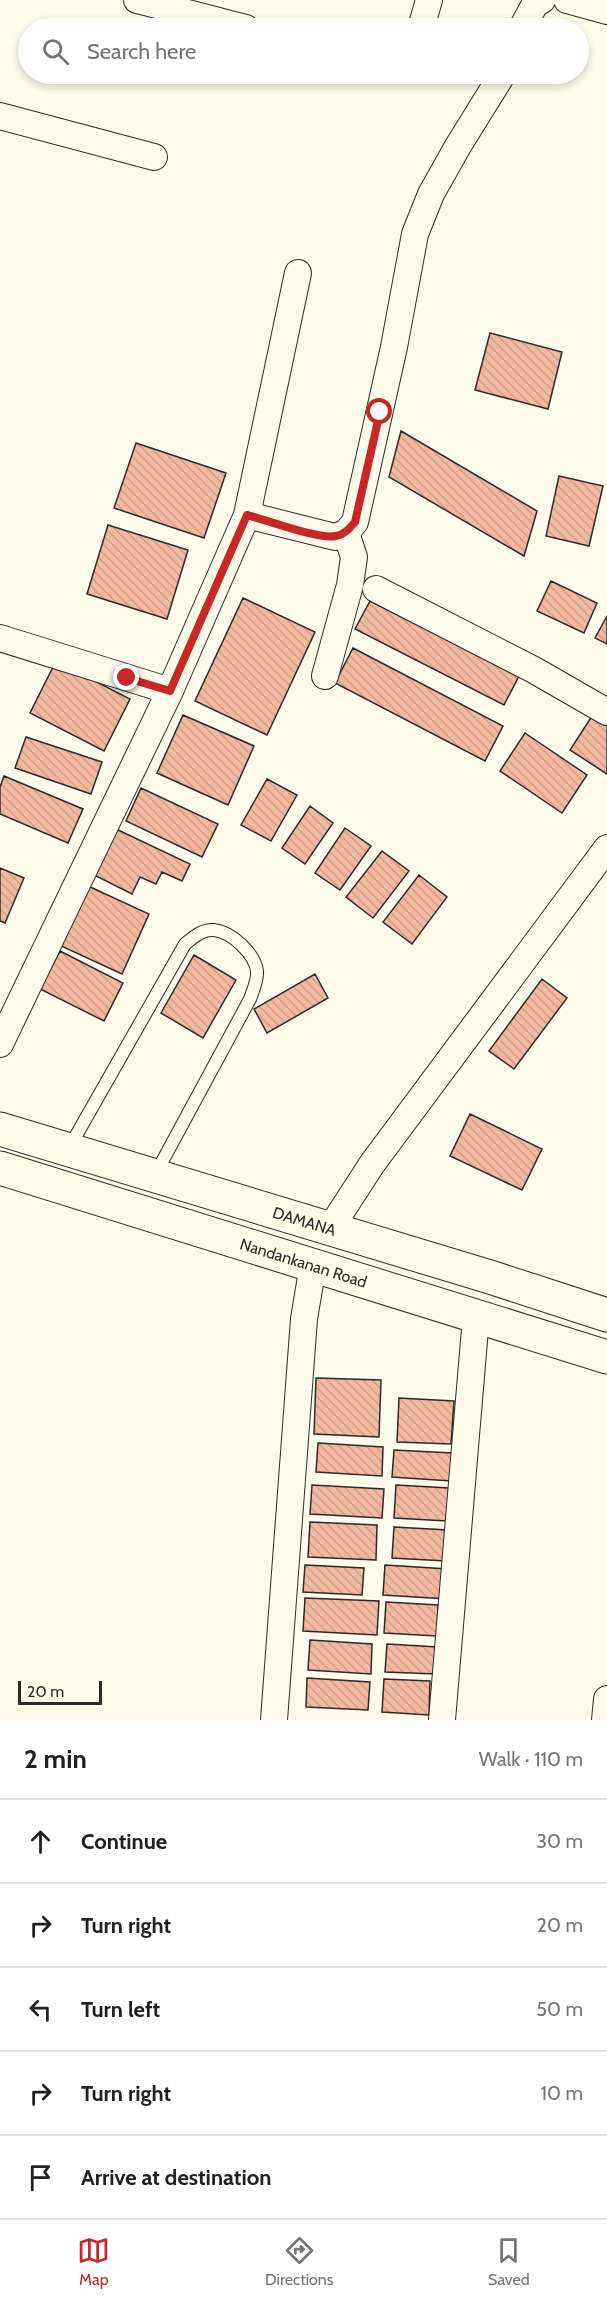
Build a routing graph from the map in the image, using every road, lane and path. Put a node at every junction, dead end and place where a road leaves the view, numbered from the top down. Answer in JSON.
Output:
{"nodes":[{"id":1,"x":137,"y":0,"type":"edge"},
{"id":2,"x":429,"y":0,"type":"edge"},
{"id":3,"x":542,"y":0,"type":"edge"},
{"id":4,"x":567,"y":0,"type":"edge"},
{"id":5,"x":607,"y":11,"type":"edge"},
{"id":6,"x":207,"y":18,"type":"edge"},
{"id":7,"x":424,"y":18,"type":"edge"},
{"id":8,"x":527,"y":18,"type":"edge"},
{"id":9,"x":494,"y":84,"type":"edge"},
{"id":10,"x":0,"y":116,"type":"edge"},
{"id":11,"x":154,"y":157,"type":"dead end"},
{"id":12,"x":298,"y":273,"type":"dead end"},
{"id":13,"x":247,"y":515,"type":"junction"},
{"id":14,"x":346,"y":532,"type":"junction"},
{"id":15,"x":376,"y":590,"type":"dead end"},
{"id":16,"x":0,"y":638,"type":"edge"},
{"id":17,"x":325,"y":676,"type":"dead end"},
{"id":18,"x":170,"y":691,"type":"junction"},
{"id":19,"x":607,"y":712,"type":"edge"},
{"id":20,"x":607,"y":848,"type":"edge"},
{"id":21,"x":0,"y":1044,"type":"edge"},
{"id":22,"x":0,"y":1129,"type":"edge"},
{"id":23,"x":69,"y":1150,"type":"junction"},
{"id":24,"x":0,"y":1168,"type":"edge"},
{"id":25,"x":155,"y":1176,"type":"junction"},
{"id":26,"x":330,"y":1229,"type":"junction"},
{"id":27,"x":313,"y":1264,"type":"junction"},
{"id":28,"x":607,"y":1315,"type":"edge"},
{"id":29,"x":476,"y":1317,"type":"junction"},
{"id":30,"x":607,"y":1357,"type":"edge"},
{"id":31,"x":607,"y":1699,"type":"edge"},
{"id":32,"x":274,"y":1720,"type":"edge"},
{"id":33,"x":442,"y":1720,"type":"edge"},
{"id":34,"x":605,"y":1720,"type":"edge"}],
"edges":[{"from":1,"to":6,"type":"street"},
{"from":2,"to":7,"type":"street"},
{"from":3,"to":8,"type":"street"},
{"from":4,"to":5,"type":"street"},
{"from":9,"to":14,"type":"street"},
{"from":10,"to":11,"type":"street"},
{"from":12,"to":13,"type":"street"},
{"from":13,"to":14,"type":"street"},
{"from":13,"to":18,"type":"street"},
{"from":14,"to":17,"type":"street"},
{"from":15,"to":19,"type":"street"},
{"from":16,"to":18,"type":"street"},
{"from":18,"to":21,"type":"street"},
{"from":20,"to":26,"type":"street"},
{"from":22,"to":23,"type":"main road","name":"DAMANA"},
{"from":23,"to":25,"type":"main road","name":"DAMANA"},
{"from":23,"to":25,"type":"lane"},
{"from":24,"to":27,"type":"main road","name":"Nandankanan Road"},
{"from":25,"to":26,"type":"main road","name":"DAMANA"},
{"from":26,"to":28,"type":"main road","name":"DAMANA"},
{"from":27,"to":29,"type":"main road","name":"Nandankanan Road"},
{"from":27,"to":32,"type":"street"},
{"from":29,"to":30,"type":"main road","name":"Nandankanan Road"},
{"from":29,"to":33,"type":"street"},
{"from":31,"to":34,"type":"street"}]}
